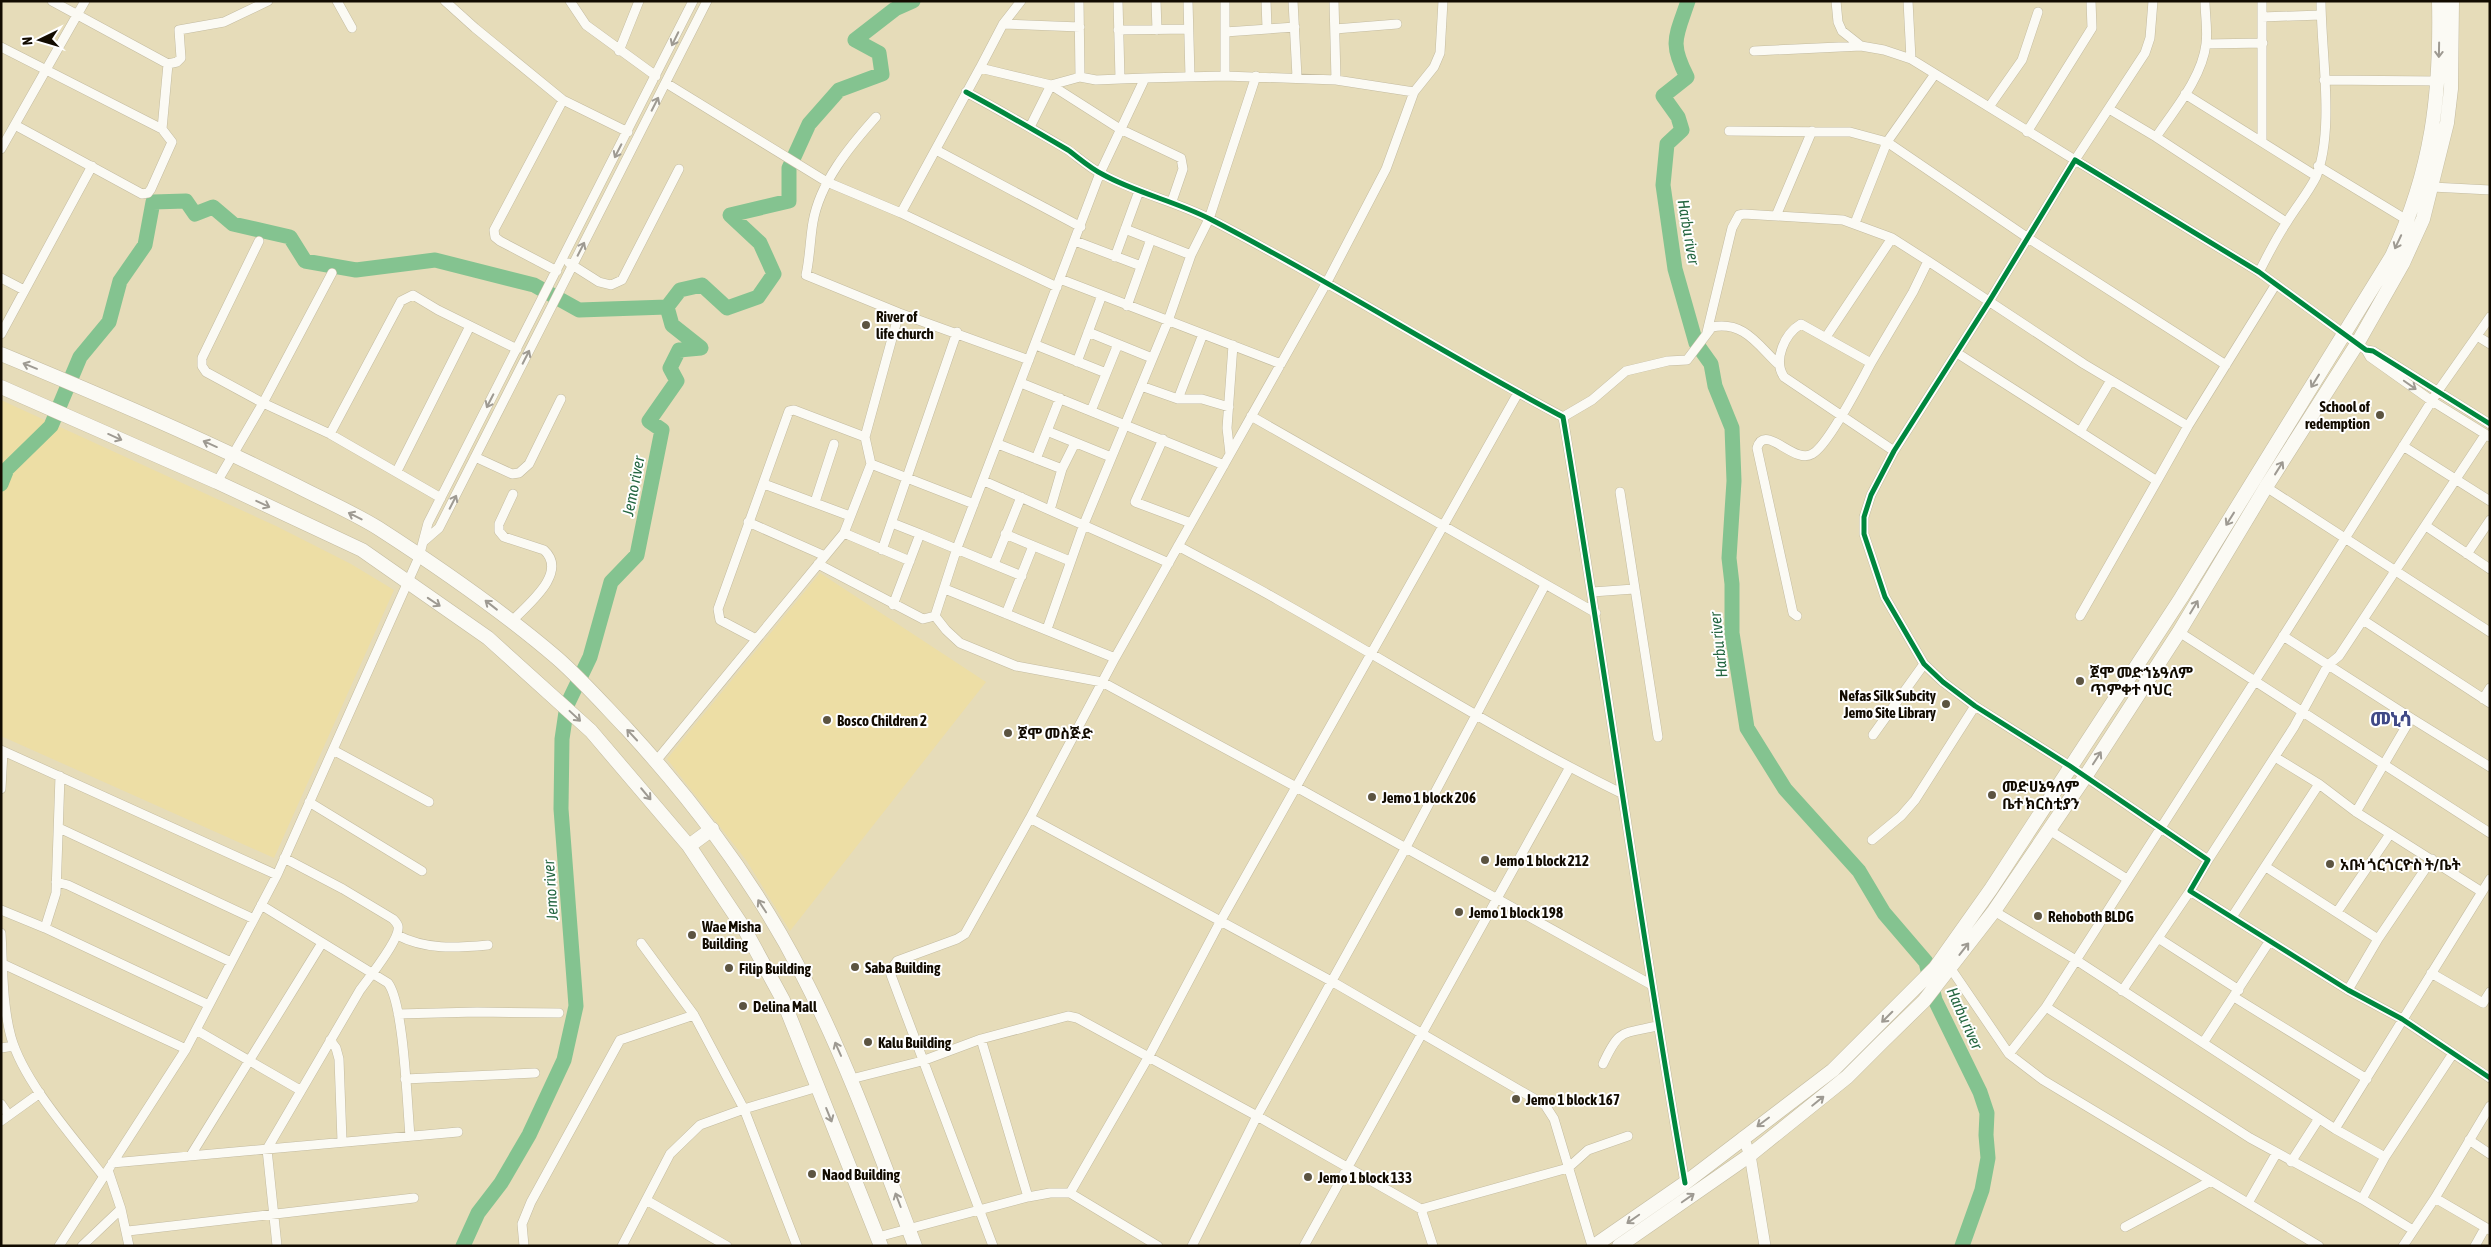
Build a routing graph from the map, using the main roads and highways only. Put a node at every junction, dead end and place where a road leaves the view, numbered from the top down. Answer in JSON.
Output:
{"nodes":[{"id":1,"x":2439,"y":1,"type":"edge"},
{"id":2,"x":2452,"y":1,"type":"edge"},
{"id":3,"x":2446,"y":28,"type":"junction"},
{"id":4,"x":1,"y":354,"type":"edge"},
{"id":5,"x":1,"y":387,"type":"edge"},
{"id":6,"x":712,"y":829,"type":"junction"},
{"id":7,"x":689,"y":846,"type":"junction"},
{"id":8,"x":1942,"y":964,"type":"junction"},
{"id":9,"x":1928,"y":985,"type":"junction"},
{"id":10,"x":880,"y":1241,"type":"edge"},
{"id":11,"x":915,"y":1246,"type":"edge"},
{"id":12,"x":1593,"y":1246,"type":"edge"},
{"id":13,"x":1619,"y":1246,"type":"edge"}],
"edges":[{"from":1,"to":3,"type":"main road"},
{"from":2,"to":3,"type":"main road"},
{"from":3,"to":8,"type":"main road","one_way":true},
{"from":8,"to":3,"type":"main road","one_way":true},
{"from":6,"to":4,"type":"main road","one_way":true},
{"from":5,"to":7,"type":"main road","one_way":true},
{"from":6,"to":7,"type":"main road"},
{"from":11,"to":6,"type":"main road","one_way":true},
{"from":7,"to":10,"type":"main road","one_way":true},
{"from":8,"to":9,"type":"main road"},
{"from":9,"to":12,"type":"main road","one_way":true},
{"from":13,"to":9,"type":"main road","one_way":true}]}
